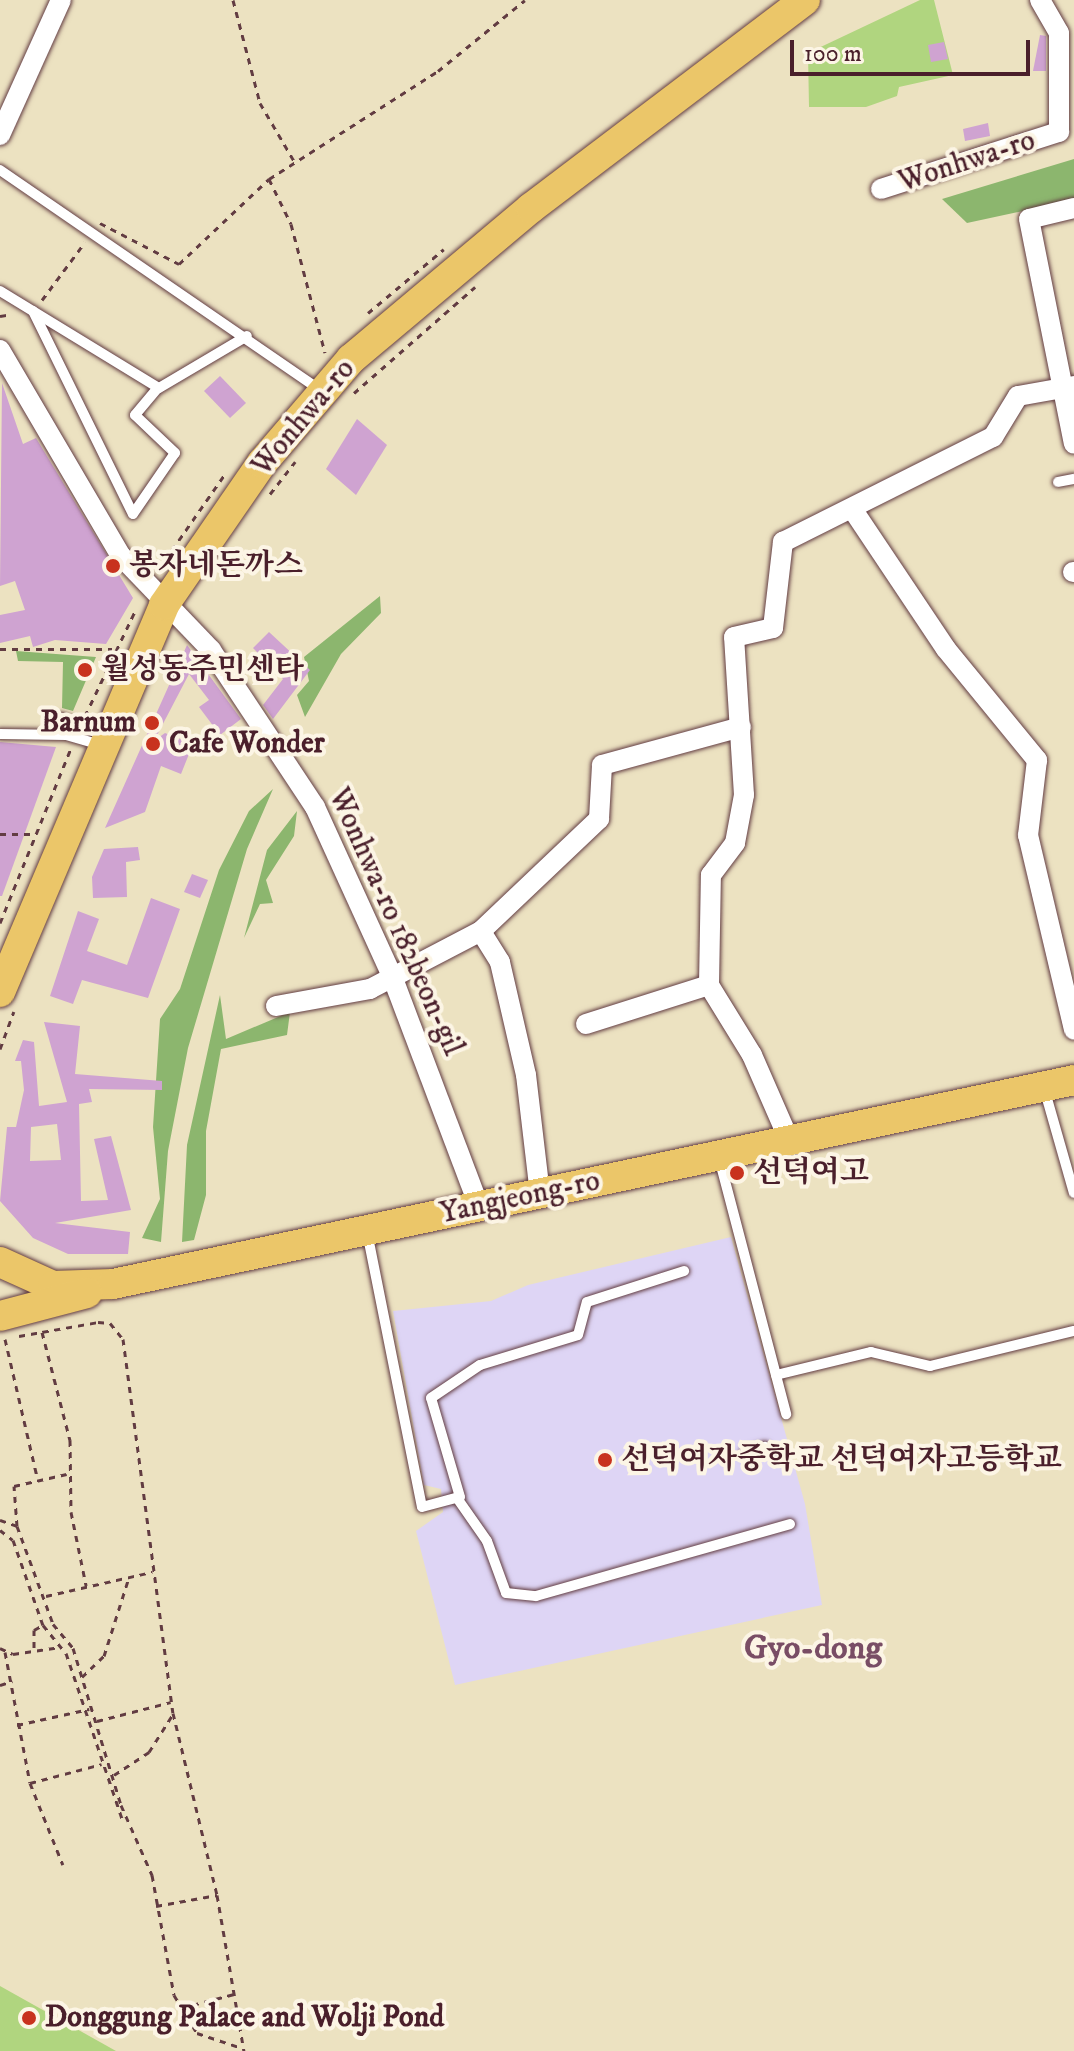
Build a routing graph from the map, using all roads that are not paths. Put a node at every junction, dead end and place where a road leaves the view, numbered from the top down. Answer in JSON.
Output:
{"nodes":[{"id":1,"x":61,"y":0,"type":"edge"},
{"id":2,"x":805,"y":0,"type":"edge"},
{"id":3,"x":1040,"y":0,"type":"edge"},
{"id":4,"x":0,"y":135,"type":"edge"},
{"id":5,"x":0,"y":170,"type":"edge"},
{"id":6,"x":881,"y":189,"type":"dead end"},
{"id":7,"x":1074,"y":208,"type":"edge"},
{"id":8,"x":0,"y":291,"type":"edge"},
{"id":9,"x":33,"y":311,"type":"junction"},
{"id":10,"x":247,"y":336,"type":"junction"},
{"id":11,"x":0,"y":350,"type":"edge"},
{"id":12,"x":7,"y":377,"type":"edge"},
{"id":13,"x":1068,"y":387,"type":"edge"},
{"id":14,"x":158,"y":388,"type":"junction"},
{"id":15,"x":336,"y":394,"type":"junction"},
{"id":16,"x":1074,"y":444,"type":"edge"},
{"id":17,"x":1074,"y":479,"type":"edge"},
{"id":18,"x":1058,"y":482,"type":"dead end"},
{"id":19,"x":853,"y":510,"type":"junction"},
{"id":20,"x":164,"y":605,"type":"junction"},
{"id":21,"x":61,"y":718,"type":"dead end"},
{"id":22,"x":741,"y":727,"type":"junction"},
{"id":23,"x":0,"y":734,"type":"edge"},
{"id":24,"x":105,"y":741,"type":"junction"},
{"id":25,"x":481,"y":931,"type":"junction"},
{"id":26,"x":392,"y":976,"type":"junction"},
{"id":27,"x":709,"y":985,"type":"junction"},
{"id":28,"x":8,"y":999,"type":"edge"},
{"id":29,"x":276,"y":1006,"type":"dead end"},
{"id":30,"x":586,"y":1024,"type":"dead end"},
{"id":31,"x":1074,"y":1030,"type":"edge"},
{"id":32,"x":1074,"y":1080,"type":"edge"},
{"id":33,"x":1043,"y":1086,"type":"junction"},
{"id":34,"x":790,"y":1142,"type":"junction"},
{"id":35,"x":719,"y":1156,"type":"junction"},
{"id":36,"x":1074,"y":1193,"type":"edge"},
{"id":37,"x":540,"y":1194,"type":"junction"},
{"id":38,"x":479,"y":1206,"type":"junction"},
{"id":39,"x":367,"y":1230,"type":"junction"},
{"id":40,"x":2,"y":1260,"type":"edge"},
{"id":41,"x":684,"y":1271,"type":"dead end"},
{"id":42,"x":113,"y":1284,"type":"junction"},
{"id":43,"x":1074,"y":1331,"type":"edge"},
{"id":44,"x":2,"y":1332,"type":"edge"},
{"id":45,"x":776,"y":1375,"type":"junction"},
{"id":46,"x":786,"y":1414,"type":"dead end"},
{"id":47,"x":765,"y":1447,"type":"dead end"},
{"id":48,"x":745,"y":1453,"type":"dead end"},
{"id":49,"x":457,"y":1498,"type":"junction"},
{"id":50,"x":790,"y":1524,"type":"dead end"}],
"edges":[{"from":1,"to":4,"type":"street"},
{"from":2,"to":15,"type":"main road","name":"Wonhwa-ro"},
{"from":3,"to":6,"type":"street","name":"Wonhwa-ro"},
{"from":5,"to":10,"type":"lane"},
{"from":7,"to":13,"type":"street"},
{"from":8,"to":9,"type":"lane"},
{"from":9,"to":14,"type":"lane"},
{"from":9,"to":14,"type":"lane"},
{"from":10,"to":14,"type":"lane"},
{"from":10,"to":15,"type":"lane"},
{"from":11,"to":12,"type":"street","name":"Wonhwa-ro 182beon-gil"},
{"from":12,"to":20,"type":"street","name":"Wonhwa-ro 182beon-gil"},
{"from":13,"to":16,"type":"street"},
{"from":13,"to":19,"type":"street"},
{"from":15,"to":20,"type":"main road","name":"Wonhwa-ro"},
{"from":17,"to":18,"type":"lane"},
{"from":19,"to":22,"type":"street"},
{"from":19,"to":31,"type":"street"},
{"from":20,"to":24,"type":"main road","name":"Wonhwa-ro"},
{"from":20,"to":26,"type":"street","name":"Wonhwa-ro 182beon-gil"},
{"from":21,"to":24,"type":"lane"},
{"from":22,"to":25,"type":"street"},
{"from":22,"to":27,"type":"street"},
{"from":23,"to":24,"type":"lane"},
{"from":24,"to":28,"type":"main road","name":"Wonhwa-ro"},
{"from":25,"to":26,"type":"street"},
{"from":25,"to":37,"type":"street"},
{"from":26,"to":29,"type":"street"},
{"from":26,"to":38,"type":"street","name":"Wonhwa-ro 182beon-gil"},
{"from":27,"to":30,"type":"street"},
{"from":27,"to":34,"type":"street"},
{"from":32,"to":33,"type":"main road","name":"Yangjeong-ro"},
{"from":33,"to":34,"type":"main road","name":"Yangjeong-ro"},
{"from":33,"to":36,"type":"lane"},
{"from":34,"to":35,"type":"main road","name":"Yangjeong-ro"},
{"from":35,"to":37,"type":"main road","name":"Yangjeong-ro"},
{"from":35,"to":45,"type":"lane"},
{"from":37,"to":38,"type":"main road","name":"Yangjeong-ro"},
{"from":38,"to":39,"type":"main road","name":"Yangjeong-ro"},
{"from":39,"to":42,"type":"main road","name":"Yangjeong-ro"},
{"from":39,"to":49,"type":"lane"},
{"from":40,"to":42,"type":"main road","name":"Yangjeong-ro"},
{"from":41,"to":49,"type":"lane"},
{"from":42,"to":44,"type":"main road"},
{"from":43,"to":45,"type":"lane"},
{"from":45,"to":46,"type":"lane"},
{"from":47,"to":48,"type":"lane"},
{"from":49,"to":50,"type":"lane"}]}
